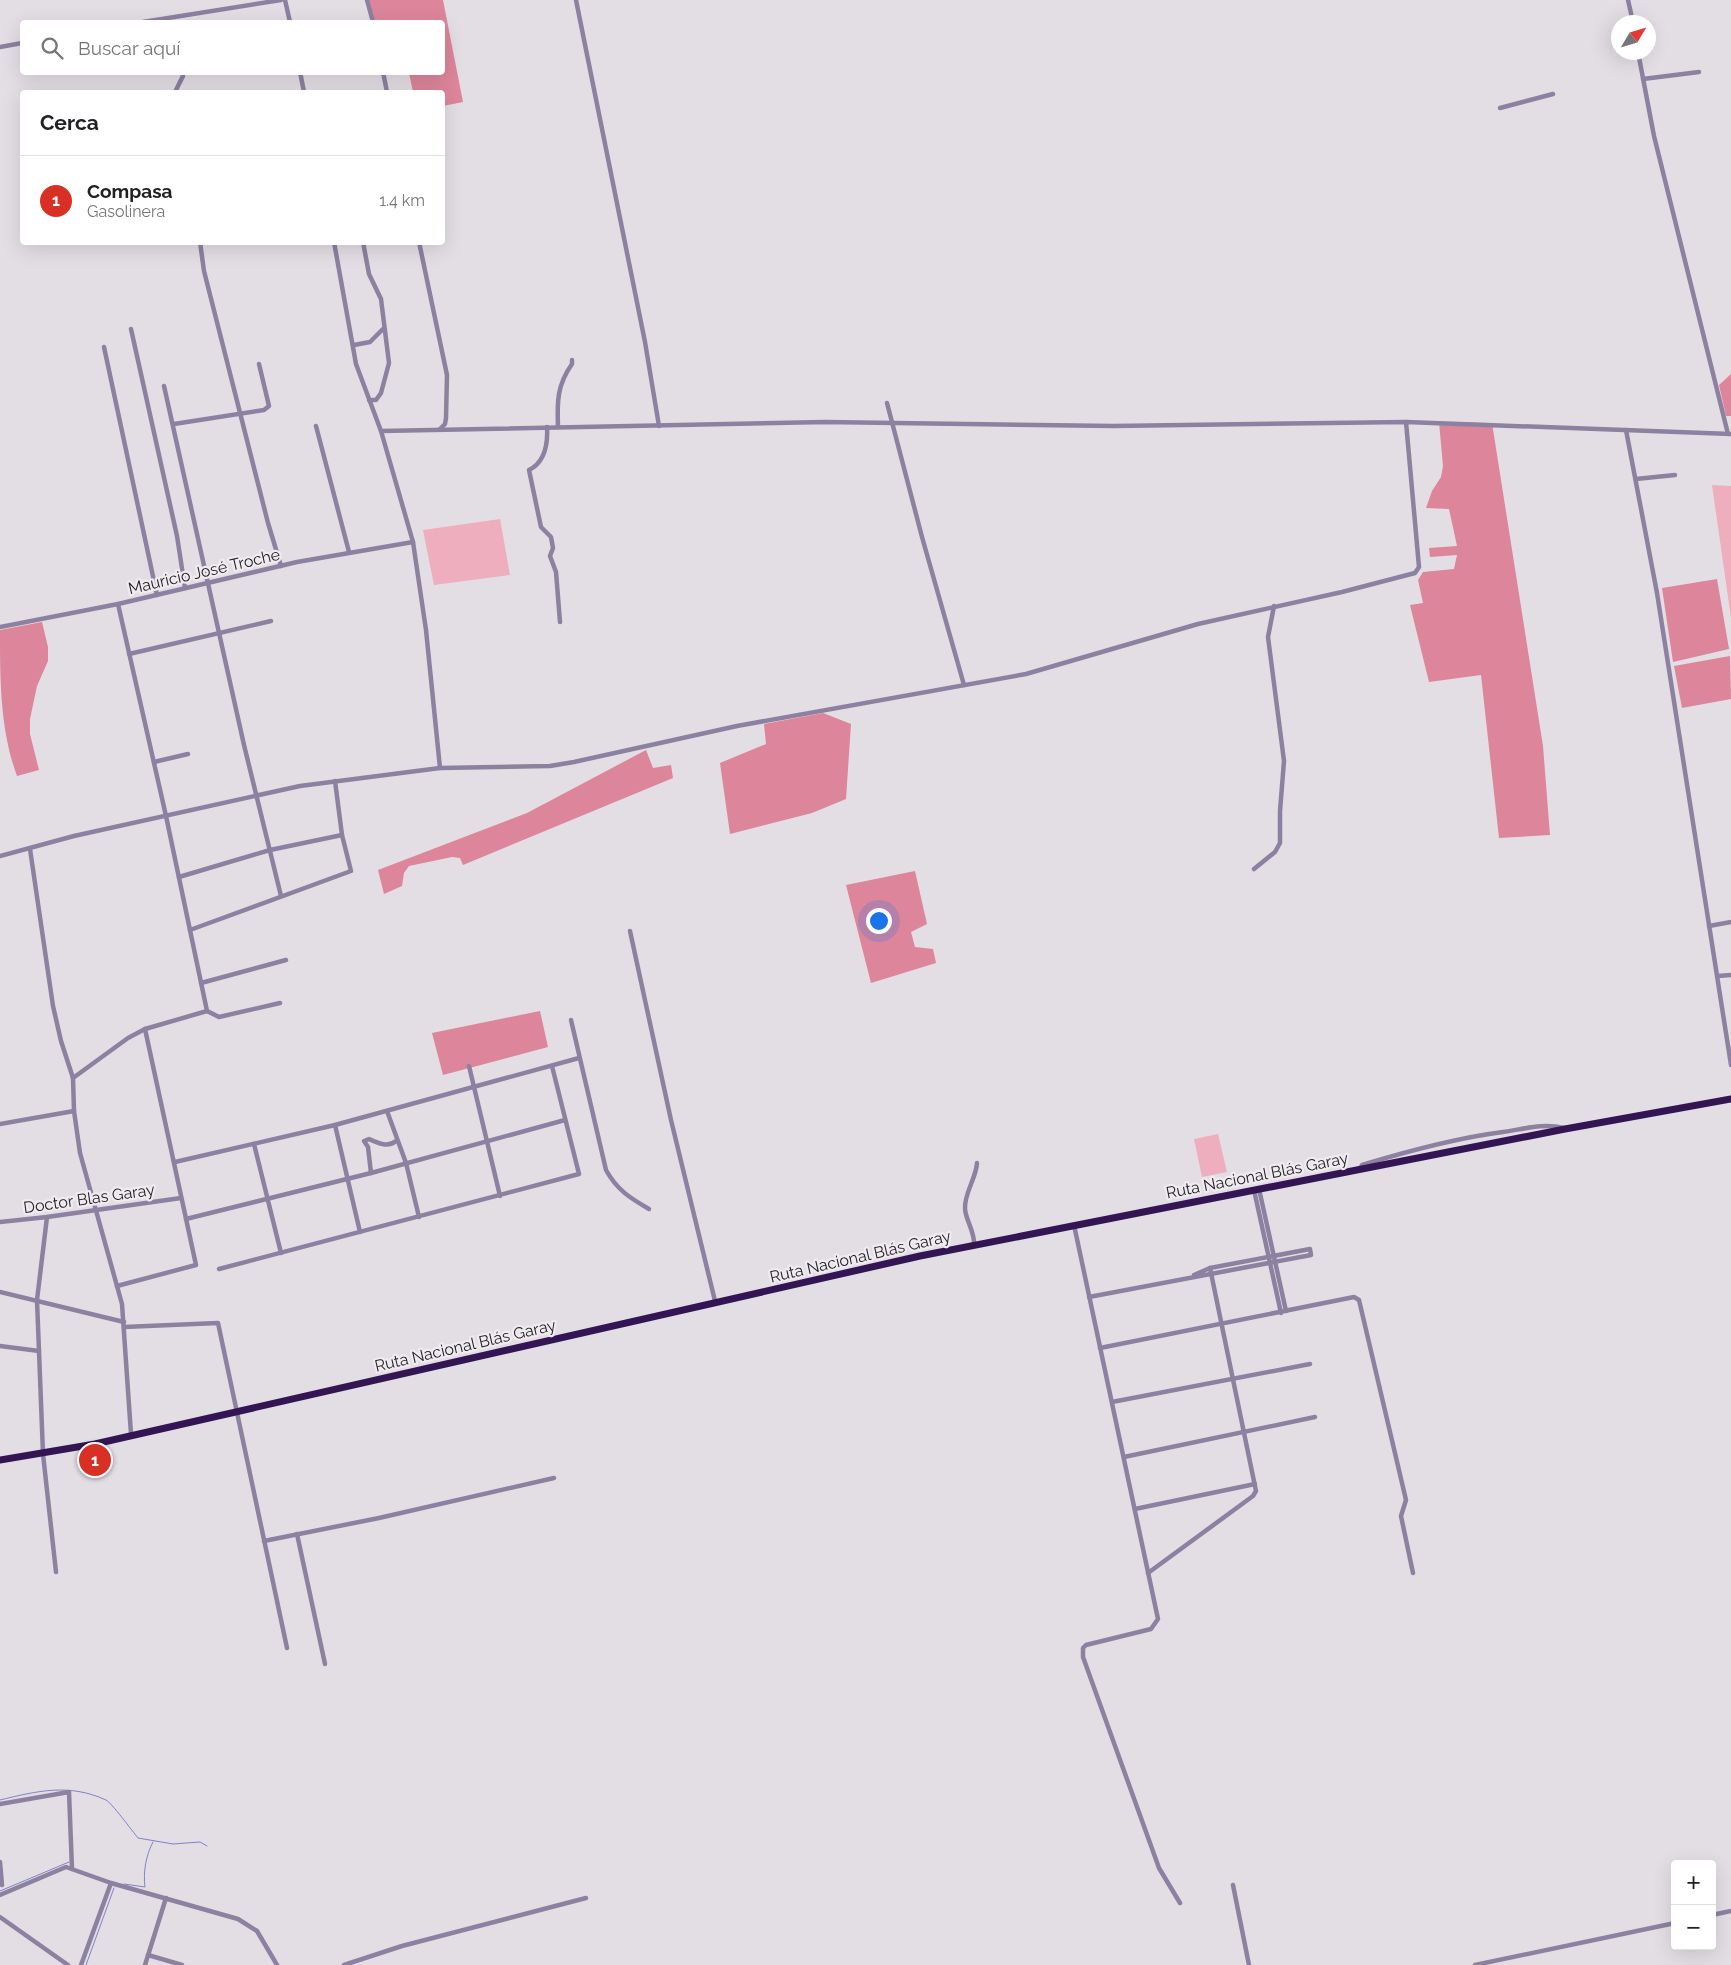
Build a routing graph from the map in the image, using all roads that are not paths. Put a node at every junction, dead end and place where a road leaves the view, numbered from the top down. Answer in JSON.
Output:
{"nodes":[{"id":1,"x":283,"y":0,"type":"edge"},
{"id":2,"x":367,"y":0,"type":"edge"},
{"id":3,"x":576,"y":0,"type":"edge"},
{"id":4,"x":1628,"y":0,"type":"edge"},
{"id":5,"x":1631,"y":15,"type":"edge"},
{"id":6,"x":172,"y":20,"type":"edge"},
{"id":7,"x":289,"y":20,"type":"edge"},
{"id":8,"x":372,"y":20,"type":"edge"},
{"id":9,"x":20,"y":44,"type":"edge"},
{"id":10,"x":0,"y":47,"type":"edge"},
{"id":11,"x":1640,"y":60,"type":"edge"},
{"id":12,"x":1699,"y":72,"type":"dead end"},
{"id":13,"x":182,"y":75,"type":"edge"},
{"id":14,"x":301,"y":75,"type":"edge"},
{"id":15,"x":384,"y":75,"type":"edge"},
{"id":16,"x":1644,"y":80,"type":"junction"},
{"id":17,"x":176,"y":90,"type":"edge"},
{"id":18,"x":304,"y":90,"type":"edge"},
{"id":19,"x":387,"y":90,"type":"edge"},
{"id":20,"x":1553,"y":94,"type":"dead end"},
{"id":21,"x":1500,"y":108,"type":"dead end"},
{"id":22,"x":200,"y":245,"type":"edge"},
{"id":23,"x":335,"y":245,"type":"edge"},
{"id":24,"x":364,"y":245,"type":"edge"},
{"id":25,"x":421,"y":245,"type":"edge"},
{"id":26,"x":384,"y":328,"type":"junction"},
{"id":27,"x":131,"y":329,"type":"dead end"},
{"id":28,"x":354,"y":345,"type":"junction"},
{"id":29,"x":104,"y":347,"type":"dead end"},
{"id":30,"x":572,"y":360,"type":"dead end"},
{"id":31,"x":259,"y":364,"type":"dead end"},
{"id":32,"x":164,"y":386,"type":"dead end"},
{"id":33,"x":369,"y":400,"type":"junction"},
{"id":34,"x":887,"y":403,"type":"dead end"},
{"id":35,"x":240,"y":414,"type":"junction"},
{"id":36,"x":1406,"y":422,"type":"junction"},
{"id":37,"x":174,"y":424,"type":"junction"},
{"id":38,"x":892,"y":424,"type":"junction"},
{"id":39,"x":316,"y":426,"type":"dead end"},
{"id":40,"x":558,"y":426,"type":"junction"},
{"id":41,"x":658,"y":426,"type":"junction"},
{"id":42,"x":547,"y":427,"type":"junction"},
{"id":43,"x":440,"y":429,"type":"junction"},
{"id":44,"x":1626,"y":430,"type":"junction"},
{"id":45,"x":381,"y":431,"type":"junction"},
{"id":46,"x":1729,"y":434,"type":"edge"},
{"id":47,"x":1675,"y":475,"type":"dead end"},
{"id":48,"x":1636,"y":480,"type":"junction"},
{"id":49,"x":413,"y":542,"type":"junction"},
{"id":50,"x":349,"y":552,"type":"junction"},
{"id":51,"x":281,"y":566,"type":"junction"},
{"id":52,"x":208,"y":583,"type":"junction"},
{"id":53,"x":185,"y":588,"type":"junction"},
{"id":54,"x":157,"y":595,"type":"junction"},
{"id":55,"x":118,"y":604,"type":"junction"},
{"id":56,"x":1274,"y":606,"type":"junction"},
{"id":57,"x":271,"y":621,"type":"dead end"},
{"id":58,"x":560,"y":622,"type":"dead end"},
{"id":59,"x":0,"y":627,"type":"edge"},
{"id":60,"x":219,"y":633,"type":"junction"},
{"id":61,"x":129,"y":654,"type":"junction"},
{"id":62,"x":964,"y":685,"type":"junction"},
{"id":63,"x":188,"y":754,"type":"dead end"},
{"id":64,"x":154,"y":762,"type":"junction"},
{"id":65,"x":440,"y":768,"type":"junction"},
{"id":66,"x":335,"y":781,"type":"junction"},
{"id":67,"x":256,"y":794,"type":"junction"},
{"id":68,"x":166,"y":816,"type":"junction"},
{"id":69,"x":342,"y":835,"type":"junction"},
{"id":70,"x":30,"y":849,"type":"junction"},
{"id":71,"x":270,"y":850,"type":"junction"},
{"id":72,"x":0,"y":856,"type":"edge"},
{"id":73,"x":1254,"y":869,"type":"dead end"},
{"id":74,"x":179,"y":877,"type":"junction"},
{"id":75,"x":281,"y":896,"type":"junction"},
{"id":76,"x":1731,"y":922,"type":"edge"},
{"id":77,"x":1710,"y":926,"type":"junction"},
{"id":78,"x":190,"y":930,"type":"junction"},
{"id":79,"x":630,"y":931,"type":"dead end"},
{"id":80,"x":286,"y":960,"type":"dead end"},
{"id":81,"x":1731,"y":975,"type":"edge"},
{"id":82,"x":1718,"y":976,"type":"junction"},
{"id":83,"x":201,"y":983,"type":"junction"},
{"id":84,"x":280,"y":1003,"type":"dead end"},
{"id":85,"x":207,"y":1012,"type":"junction"},
{"id":86,"x":571,"y":1020,"type":"dead end"},
{"id":87,"x":145,"y":1030,"type":"junction"},
{"id":88,"x":579,"y":1058,"type":"junction"},
{"id":89,"x":1731,"y":1065,"type":"edge"},
{"id":90,"x":469,"y":1066,"type":"dead end"},
{"id":91,"x":552,"y":1066,"type":"junction"},
{"id":92,"x":73,"y":1078,"type":"junction"},
{"id":93,"x":474,"y":1086,"type":"junction"},
{"id":94,"x":1731,"y":1099,"type":"edge"},
{"id":95,"x":74,"y":1111,"type":"junction"},
{"id":96,"x":387,"y":1111,"type":"junction"},
{"id":97,"x":565,"y":1120,"type":"junction"},
{"id":98,"x":0,"y":1124,"type":"edge"},
{"id":99,"x":335,"y":1125,"type":"junction"},
{"id":100,"x":1565,"y":1129,"type":"junction"},
{"id":101,"x":396,"y":1141,"type":"junction"},
{"id":102,"x":487,"y":1141,"type":"junction"},
{"id":103,"x":254,"y":1144,"type":"junction"},
{"id":104,"x":174,"y":1162,"type":"junction"},
{"id":105,"x":406,"y":1163,"type":"junction"},
{"id":106,"x":977,"y":1164,"type":"dead end"},
{"id":107,"x":1360,"y":1169,"type":"junction"},
{"id":108,"x":371,"y":1173,"type":"junction"},
{"id":109,"x":347,"y":1178,"type":"junction"},
{"id":110,"x":1257,"y":1189,"type":"junction"},
{"id":111,"x":500,"y":1196,"type":"junction"},
{"id":112,"x":181,"y":1198,"type":"junction"},
{"id":113,"x":267,"y":1198,"type":"junction"},
{"id":114,"x":648,"y":1209,"type":"dead end"},
{"id":115,"x":95,"y":1211,"type":"junction"},
{"id":116,"x":419,"y":1216,"type":"junction"},
{"id":117,"x":47,"y":1217,"type":"junction"},
{"id":118,"x":186,"y":1219,"type":"junction"},
{"id":119,"x":0,"y":1222,"type":"edge"},
{"id":120,"x":1074,"y":1224,"type":"junction"},
{"id":121,"x":360,"y":1232,"type":"junction"},
{"id":122,"x":974,"y":1244,"type":"junction"},
{"id":123,"x":281,"y":1253,"type":"junction"},
{"id":124,"x":1271,"y":1256,"type":"junction"},
{"id":125,"x":1273,"y":1262,"type":"junction"},
{"id":126,"x":1210,"y":1268,"type":"junction"},
{"id":127,"x":219,"y":1269,"type":"dead end"},
{"id":128,"x":1194,"y":1275,"type":"junction"},
{"id":129,"x":1211,"y":1275,"type":"junction"},
{"id":130,"x":118,"y":1286,"type":"junction"},
{"id":131,"x":0,"y":1292,"type":"edge"},
{"id":132,"x":1089,"y":1297,"type":"junction"},
{"id":133,"x":37,"y":1300,"type":"junction"},
{"id":134,"x":716,"y":1301,"type":"junction"},
{"id":135,"x":1283,"y":1312,"type":"junction"},
{"id":136,"x":124,"y":1325,"type":"junction"},
{"id":137,"x":1222,"y":1325,"type":"junction"},
{"id":138,"x":0,"y":1346,"type":"edge"},
{"id":139,"x":1100,"y":1348,"type":"junction"},
{"id":140,"x":39,"y":1351,"type":"junction"},
{"id":141,"x":1310,"y":1364,"type":"dead end"},
{"id":142,"x":1233,"y":1378,"type":"junction"},
{"id":143,"x":1112,"y":1402,"type":"junction"},
{"id":144,"x":236,"y":1412,"type":"junction"},
{"id":145,"x":1316,"y":1417,"type":"dead end"},
{"id":146,"x":1244,"y":1432,"type":"junction"},
{"id":147,"x":130,"y":1434,"type":"junction"},
{"id":148,"x":43,"y":1454,"type":"junction"},
{"id":149,"x":1124,"y":1457,"type":"junction"},
{"id":150,"x":0,"y":1460,"type":"edge"},
{"id":151,"x":554,"y":1478,"type":"dead end"},
{"id":152,"x":1255,"y":1484,"type":"junction"},
{"id":153,"x":1135,"y":1509,"type":"junction"},
{"id":154,"x":297,"y":1534,"type":"junction"},
{"id":155,"x":264,"y":1541,"type":"junction"},
{"id":156,"x":56,"y":1572,"type":"dead end"},
{"id":157,"x":1148,"y":1573,"type":"junction"},
{"id":158,"x":1412,"y":1573,"type":"dead end"},
{"id":159,"x":287,"y":1648,"type":"dead end"},
{"id":160,"x":326,"y":1664,"type":"dead end"},
{"id":161,"x":0,"y":1804,"type":"edge"},
{"id":162,"x":0,"y":1862,"type":"edge"},
{"id":163,"x":72,"y":1869,"type":"junction"},
{"id":164,"x":111,"y":1883,"type":"junction"},
{"id":165,"x":2,"y":1885,"type":"dead end"},
{"id":166,"x":1233,"y":1885,"type":"dead end"},
{"id":167,"x":0,"y":1894,"type":"edge"},
{"id":168,"x":166,"y":1898,"type":"junction"},
{"id":169,"x":586,"y":1898,"type":"dead end"},
{"id":170,"x":1180,"y":1903,"type":"dead end"},
{"id":171,"x":1731,"y":1911,"type":"edge"},
{"id":172,"x":1716,"y":1914,"type":"edge"},
{"id":173,"x":0,"y":1917,"type":"edge"},
{"id":174,"x":1671,"y":1924,"type":"edge"},
{"id":175,"x":148,"y":1955,"type":"junction"},
{"id":176,"x":68,"y":1965,"type":"edge"},
{"id":177,"x":81,"y":1965,"type":"edge"},
{"id":178,"x":145,"y":1965,"type":"edge"},
{"id":179,"x":182,"y":1965,"type":"edge"},
{"id":180,"x":277,"y":1965,"type":"edge"},
{"id":181,"x":344,"y":1965,"type":"edge"},
{"id":182,"x":1249,"y":1965,"type":"edge"},
{"id":183,"x":1475,"y":1965,"type":"edge"}],
"edges":[{"from":1,"to":6,"type":"street"},
{"from":1,"to":7,"type":"street"},
{"from":2,"to":8,"type":"street"},
{"from":3,"to":41,"type":"street"},
{"from":4,"to":5,"type":"street"},
{"from":9,"to":10,"type":"street"},
{"from":11,"to":16,"type":"street"},
{"from":12,"to":16,"type":"street"},
{"from":13,"to":17,"type":"street"},
{"from":14,"to":18,"type":"street"},
{"from":15,"to":19,"type":"street"},
{"from":16,"to":46,"type":"street"},
{"from":20,"to":21,"type":"street"},
{"from":22,"to":35,"type":"street"},
{"from":23,"to":28,"type":"street"},
{"from":24,"to":26,"type":"street"},
{"from":25,"to":43,"type":"street"},
{"from":26,"to":28,"type":"street"},
{"from":26,"to":33,"type":"street"},
{"from":27,"to":53,"type":"street"},
{"from":28,"to":33,"type":"street"},
{"from":29,"to":54,"type":"street"},
{"from":30,"to":40,"type":"street"},
{"from":31,"to":35,"type":"street"},
{"from":32,"to":37,"type":"street"},
{"from":33,"to":45,"type":"street"},
{"from":34,"to":38,"type":"street"},
{"from":35,"to":37,"type":"street"},
{"from":35,"to":51,"type":"street"},
{"from":36,"to":38,"type":"street"},
{"from":36,"to":44,"type":"street"},
{"from":36,"to":56,"type":"street"},
{"from":37,"to":52,"type":"street"},
{"from":38,"to":41,"type":"street"},
{"from":38,"to":62,"type":"street"},
{"from":39,"to":50,"type":"street"},
{"from":40,"to":41,"type":"street"},
{"from":40,"to":42,"type":"street"},
{"from":42,"to":43,"type":"street"},
{"from":42,"to":58,"type":"street"},
{"from":43,"to":45,"type":"street"},
{"from":44,"to":46,"type":"street"},
{"from":44,"to":48,"type":"street"},
{"from":45,"to":49,"type":"street"},
{"from":47,"to":48,"type":"street"},
{"from":48,"to":77,"type":"street"},
{"from":49,"to":50,"type":"street","name":"Mauricio José Troche"},
{"from":49,"to":65,"type":"street"},
{"from":50,"to":51,"type":"street","name":"Mauricio José Troche"},
{"from":51,"to":52,"type":"street","name":"Mauricio José Troche"},
{"from":52,"to":53,"type":"street","name":"Mauricio José Troche"},
{"from":52,"to":60,"type":"street"},
{"from":53,"to":54,"type":"street","name":"Mauricio José Troche"},
{"from":54,"to":55,"type":"street","name":"Mauricio José Troche"},
{"from":55,"to":59,"type":"street","name":"Mauricio José Troche"},
{"from":55,"to":61,"type":"street"},
{"from":56,"to":62,"type":"street"},
{"from":56,"to":73,"type":"street"},
{"from":57,"to":60,"type":"street"},
{"from":60,"to":61,"type":"street"},
{"from":60,"to":67,"type":"street"},
{"from":61,"to":64,"type":"street"},
{"from":62,"to":65,"type":"street"},
{"from":63,"to":64,"type":"street"},
{"from":64,"to":68,"type":"street"},
{"from":65,"to":66,"type":"street"},
{"from":66,"to":67,"type":"street"},
{"from":66,"to":69,"type":"street"},
{"from":67,"to":68,"type":"street"},
{"from":67,"to":71,"type":"street"},
{"from":68,"to":70,"type":"street"},
{"from":68,"to":74,"type":"street"},
{"from":69,"to":71,"type":"street"},
{"from":69,"to":75,"type":"street"},
{"from":70,"to":72,"type":"street"},
{"from":70,"to":92,"type":"street"},
{"from":71,"to":74,"type":"street"},
{"from":71,"to":75,"type":"street"},
{"from":74,"to":78,"type":"street"},
{"from":75,"to":78,"type":"street"},
{"from":76,"to":77,"type":"street"},
{"from":77,"to":82,"type":"street"},
{"from":78,"to":83,"type":"street"},
{"from":79,"to":134,"type":"street"},
{"from":80,"to":83,"type":"street"},
{"from":81,"to":82,"type":"street"},
{"from":82,"to":89,"type":"street"},
{"from":83,"to":85,"type":"street"},
{"from":84,"to":85,"type":"street"},
{"from":85,"to":87,"type":"street"},
{"from":86,"to":88,"type":"street"},
{"from":87,"to":92,"type":"street"},
{"from":87,"to":104,"type":"street"},
{"from":88,"to":91,"type":"street"},
{"from":88,"to":114,"type":"street"},
{"from":90,"to":93,"type":"street"},
{"from":91,"to":93,"type":"street"},
{"from":91,"to":97,"type":"street"},
{"from":92,"to":95,"type":"street"},
{"from":93,"to":96,"type":"street"},
{"from":93,"to":102,"type":"street"},
{"from":94,"to":100,"type":"highway","name":"Ruta Nacional Blás Garay"},
{"from":95,"to":98,"type":"street"},
{"from":95,"to":115,"type":"street"},
{"from":96,"to":99,"type":"street"},
{"from":96,"to":101,"type":"street"},
{"from":97,"to":102,"type":"street"},
{"from":97,"to":111,"type":"street"},
{"from":99,"to":103,"type":"street"},
{"from":99,"to":109,"type":"street"},
{"from":100,"to":107,"type":"highway","name":"Ruta Nacional Blás Garay"},
{"from":100,"to":107,"type":"street"},
{"from":101,"to":105,"type":"street"},
{"from":101,"to":108,"type":"street"},
{"from":102,"to":105,"type":"street"},
{"from":102,"to":111,"type":"street"},
{"from":103,"to":104,"type":"street"},
{"from":103,"to":113,"type":"street"},
{"from":104,"to":112,"type":"street"},
{"from":105,"to":108,"type":"street"},
{"from":105,"to":116,"type":"street"},
{"from":106,"to":122,"type":"street"},
{"from":107,"to":110,"type":"highway","name":"Ruta Nacional Blás Garay"},
{"from":108,"to":109,"type":"street"},
{"from":109,"to":113,"type":"street"},
{"from":109,"to":121,"type":"street"},
{"from":110,"to":120,"type":"highway","name":"Ruta Nacional Blás Garay"},
{"from":110,"to":124,"type":"street"},
{"from":111,"to":116,"type":"street"},
{"from":112,"to":115,"type":"street","name":"Doctor Blas Garay"},
{"from":112,"to":118,"type":"street"},
{"from":113,"to":118,"type":"street"},
{"from":113,"to":123,"type":"street"},
{"from":115,"to":117,"type":"street","name":"Doctor Blas Garay"},
{"from":115,"to":130,"type":"street"},
{"from":116,"to":121,"type":"street"},
{"from":117,"to":119,"type":"street","name":"Doctor Blas Garay"},
{"from":117,"to":133,"type":"street"},
{"from":118,"to":130,"type":"street"},
{"from":120,"to":122,"type":"highway","name":"Ruta Nacional Blás Garay"},
{"from":120,"to":132,"type":"street"},
{"from":121,"to":123,"type":"street"},
{"from":122,"to":134,"type":"highway","name":"Ruta Nacional Blás Garay"},
{"from":123,"to":127,"type":"street"},
{"from":124,"to":125,"type":"street"},
{"from":124,"to":125,"type":"street"},
{"from":124,"to":126,"type":"street"},
{"from":125,"to":129,"type":"street"},
{"from":125,"to":135,"type":"street"},
{"from":126,"to":128,"type":"street"},
{"from":126,"to":129,"type":"street"},
{"from":128,"to":129,"type":"street"},
{"from":128,"to":132,"type":"street"},
{"from":129,"to":137,"type":"street"},
{"from":130,"to":136,"type":"street"},
{"from":131,"to":133,"type":"street"},
{"from":132,"to":139,"type":"street"},
{"from":133,"to":136,"type":"street"},
{"from":133,"to":140,"type":"street"},
{"from":134,"to":144,"type":"highway","name":"Ruta Nacional Blás Garay"},
{"from":135,"to":137,"type":"street"},
{"from":135,"to":158,"type":"street"},
{"from":136,"to":144,"type":"street"},
{"from":136,"to":147,"type":"street"},
{"from":137,"to":139,"type":"street"},
{"from":137,"to":142,"type":"street"},
{"from":138,"to":140,"type":"street"},
{"from":139,"to":143,"type":"street"},
{"from":140,"to":148,"type":"street"},
{"from":141,"to":142,"type":"street"},
{"from":142,"to":143,"type":"street"},
{"from":142,"to":146,"type":"street"},
{"from":143,"to":149,"type":"street"},
{"from":144,"to":147,"type":"highway","name":"Ruta Nacional Blás Garay"},
{"from":144,"to":155,"type":"street"},
{"from":145,"to":146,"type":"street"},
{"from":146,"to":149,"type":"street"},
{"from":146,"to":152,"type":"street"},
{"from":147,"to":148,"type":"highway","name":"Ruta Nacional Blás Garay"},
{"from":148,"to":150,"type":"highway","name":"Ruta Nacional Blás Garay"},
{"from":148,"to":156,"type":"street"},
{"from":149,"to":153,"type":"street"},
{"from":151,"to":154,"type":"street"},
{"from":152,"to":153,"type":"street"},
{"from":152,"to":157,"type":"street"},
{"from":153,"to":157,"type":"street"},
{"from":154,"to":155,"type":"street"},
{"from":154,"to":160,"type":"street"},
{"from":155,"to":159,"type":"street"},
{"from":157,"to":170,"type":"street"},
{"from":161,"to":163,"type":"street"},
{"from":162,"to":165,"type":"street"},
{"from":163,"to":164,"type":"street"},
{"from":163,"to":167,"type":"street"},
{"from":164,"to":168,"type":"street"},
{"from":164,"to":177,"type":"street"},
{"from":166,"to":182,"type":"street"},
{"from":168,"to":175,"type":"street"},
{"from":168,"to":180,"type":"street"},
{"from":169,"to":181,"type":"street"},
{"from":171,"to":172,"type":"street"},
{"from":173,"to":176,"type":"street"},
{"from":174,"to":183,"type":"street"},
{"from":175,"to":178,"type":"street"},
{"from":175,"to":179,"type":"street"}]}
